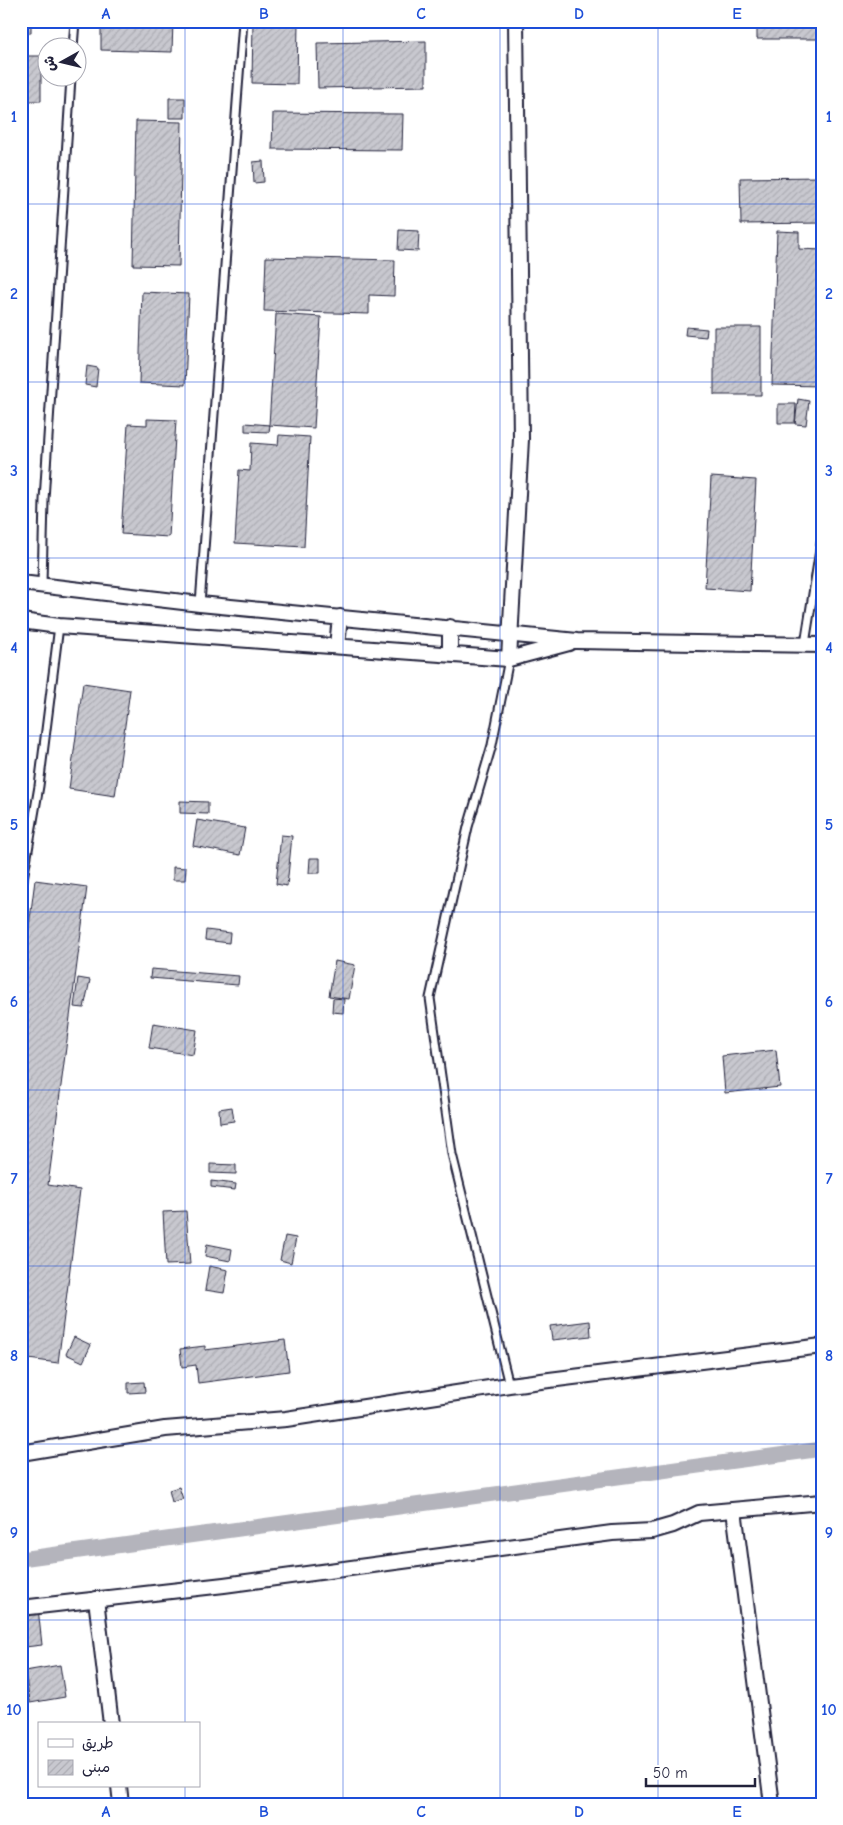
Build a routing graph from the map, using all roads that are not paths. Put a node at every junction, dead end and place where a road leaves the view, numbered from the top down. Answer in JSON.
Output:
{"nodes":[{"id":1,"x":75,"y":21,"type":"edge"},
{"id":2,"x":243,"y":21,"type":"edge"},
{"id":3,"x":516,"y":21,"type":"edge"},
{"id":4,"x":74,"y":38,"type":"edge"},
{"id":5,"x":70,"y":88,"type":"edge"},
{"id":6,"x":822,"y":537,"type":"edge"},
{"id":7,"x":21,"y":582,"type":"edge"},
{"id":8,"x":42,"y":584,"type":"junction"},
{"id":9,"x":200,"y":604,"type":"junction"},
{"id":10,"x":340,"y":617,"type":"junction"},
{"id":11,"x":21,"y":621,"type":"edge"},
{"id":12,"x":59,"y":626,"type":"junction"},
{"id":13,"x":450,"y":627,"type":"junction"},
{"id":14,"x":512,"y":633,"type":"junction"},
{"id":15,"x":577,"y":641,"type":"junction"},
{"id":16,"x":805,"y":644,"type":"junction"},
{"id":17,"x":822,"y":645,"type":"edge"},
{"id":18,"x":337,"y":646,"type":"junction"},
{"id":19,"x":450,"y":654,"type":"junction"},
{"id":20,"x":509,"y":659,"type":"junction"},
{"id":21,"x":21,"y":891,"type":"edge"},
{"id":22,"x":822,"y":1346,"type":"edge"},
{"id":23,"x":509,"y":1385,"type":"junction"},
{"id":24,"x":21,"y":1453,"type":"edge"},
{"id":25,"x":822,"y":1502,"type":"edge"},
{"id":26,"x":734,"y":1510,"type":"junction"},
{"id":27,"x":96,"y":1599,"type":"junction"},
{"id":28,"x":21,"y":1608,"type":"edge"},
{"id":29,"x":111,"y":1722,"type":"edge"},
{"id":30,"x":119,"y":1788,"type":"edge"},
{"id":31,"x":121,"y":1804,"type":"edge"},
{"id":32,"x":772,"y":1804,"type":"edge"}],
"edges":[{"from":1,"to":4,"type":"lane"},
{"from":2,"to":9,"type":"lane"},
{"from":3,"to":14,"type":"street"},
{"from":5,"to":8,"type":"lane"},
{"from":6,"to":16,"type":"lane"},
{"from":7,"to":8,"type":"street"},
{"from":8,"to":9,"type":"street"},
{"from":9,"to":10,"type":"street"},
{"from":10,"to":13,"type":"street"},
{"from":10,"to":18,"type":"street"},
{"from":11,"to":12,"type":"street"},
{"from":12,"to":18,"type":"street"},
{"from":12,"to":21,"type":"lane"},
{"from":13,"to":14,"type":"street"},
{"from":13,"to":19,"type":"street"},
{"from":14,"to":15,"type":"street"},
{"from":14,"to":20,"type":"street"},
{"from":15,"to":16,"type":"street"},
{"from":15,"to":20,"type":"street"},
{"from":16,"to":17,"type":"street"},
{"from":18,"to":19,"type":"street"},
{"from":19,"to":20,"type":"street"},
{"from":20,"to":23,"type":"lane"},
{"from":22,"to":23,"type":"street"},
{"from":23,"to":24,"type":"street"},
{"from":25,"to":26,"type":"street"},
{"from":26,"to":27,"type":"street"},
{"from":26,"to":32,"type":"street"},
{"from":27,"to":28,"type":"street"},
{"from":27,"to":29,"type":"street"},
{"from":30,"to":31,"type":"street"}]}
